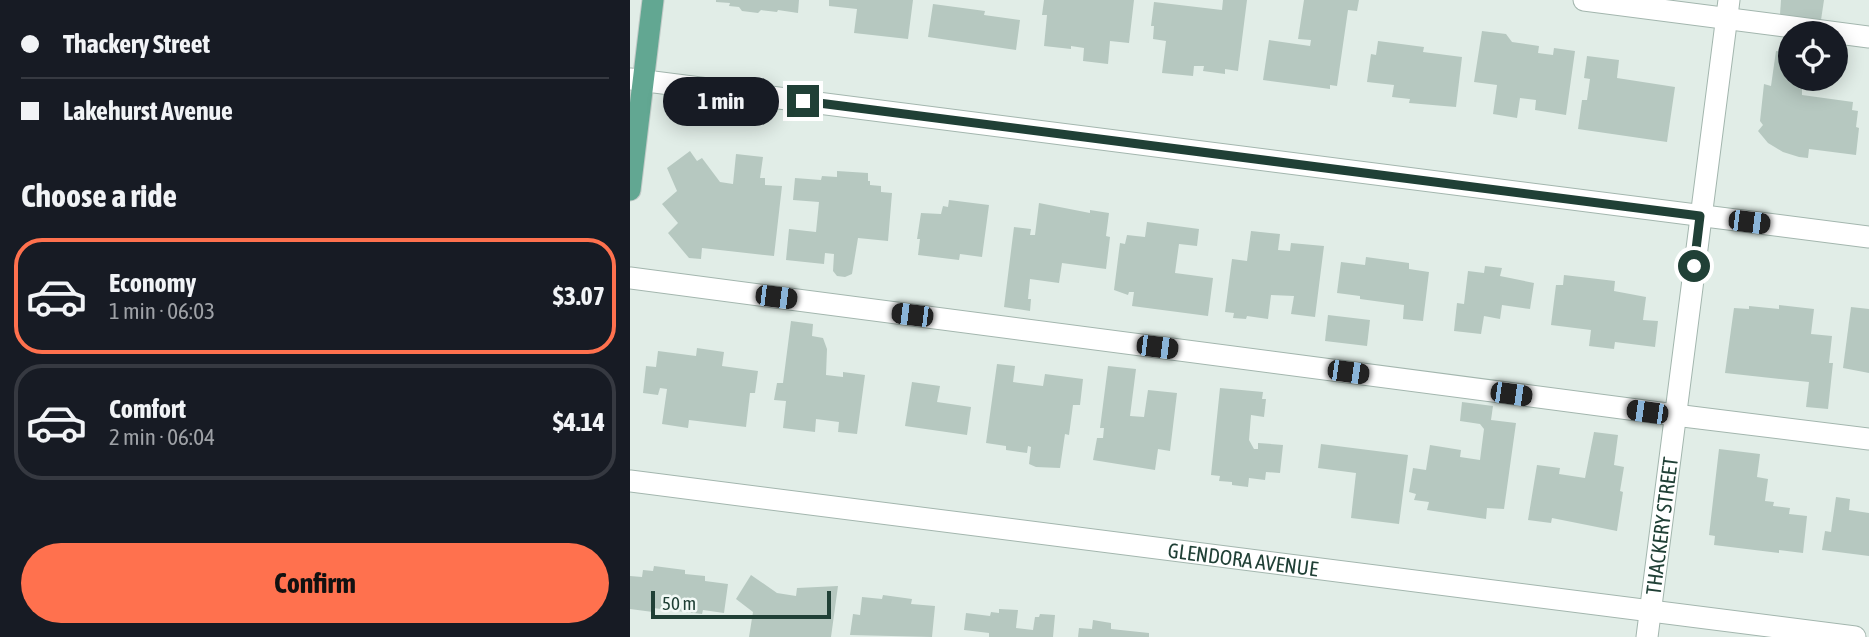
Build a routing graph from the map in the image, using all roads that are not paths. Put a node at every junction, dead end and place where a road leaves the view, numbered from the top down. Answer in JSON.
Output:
{"nodes":[{"id":1,"x":653,"y":0,"type":"edge"},
{"id":2,"x":1584,"y":0,"type":"edge"},
{"id":3,"x":1728,"y":9,"type":"edge"},
{"id":4,"x":1869,"y":37,"type":"edge"},
{"id":5,"x":636,"y":80,"type":"edge"},
{"id":6,"x":630,"y":190,"type":"edge"},
{"id":7,"x":1700,"y":216,"type":"junction"},
{"id":8,"x":1869,"y":237,"type":"edge"},
{"id":9,"x":630,"y":278,"type":"edge"},
{"id":10,"x":1675,"y":415,"type":"junction"},
{"id":11,"x":1869,"y":439,"type":"edge"},
{"id":12,"x":630,"y":481,"type":"edge"},
{"id":13,"x":1650,"y":610,"type":"junction"},
{"id":14,"x":1647,"y":637,"type":"edge"},
{"id":15,"x":1855,"y":637,"type":"edge"}],
"edges":[{"from":1,"to":5,"type":"main road"},
{"from":2,"to":3,"type":"street"},
{"from":3,"to":4,"type":"street"},
{"from":3,"to":7,"type":"street","name":"THACKERY STREET"},
{"from":5,"to":6,"type":"main road"},
{"from":5,"to":7,"type":"street"},
{"from":7,"to":8,"type":"street"},
{"from":7,"to":10,"type":"street","name":"THACKERY STREET"},
{"from":9,"to":10,"type":"street"},
{"from":10,"to":11,"type":"street"},
{"from":10,"to":13,"type":"street","name":"THACKERY STREET"},
{"from":12,"to":13,"type":"street","name":"GLENDORA AVENUE"},
{"from":13,"to":14,"type":"street","name":"THACKERY STREET"},
{"from":13,"to":15,"type":"street","name":"GLENDORA AVENUE"}]}
